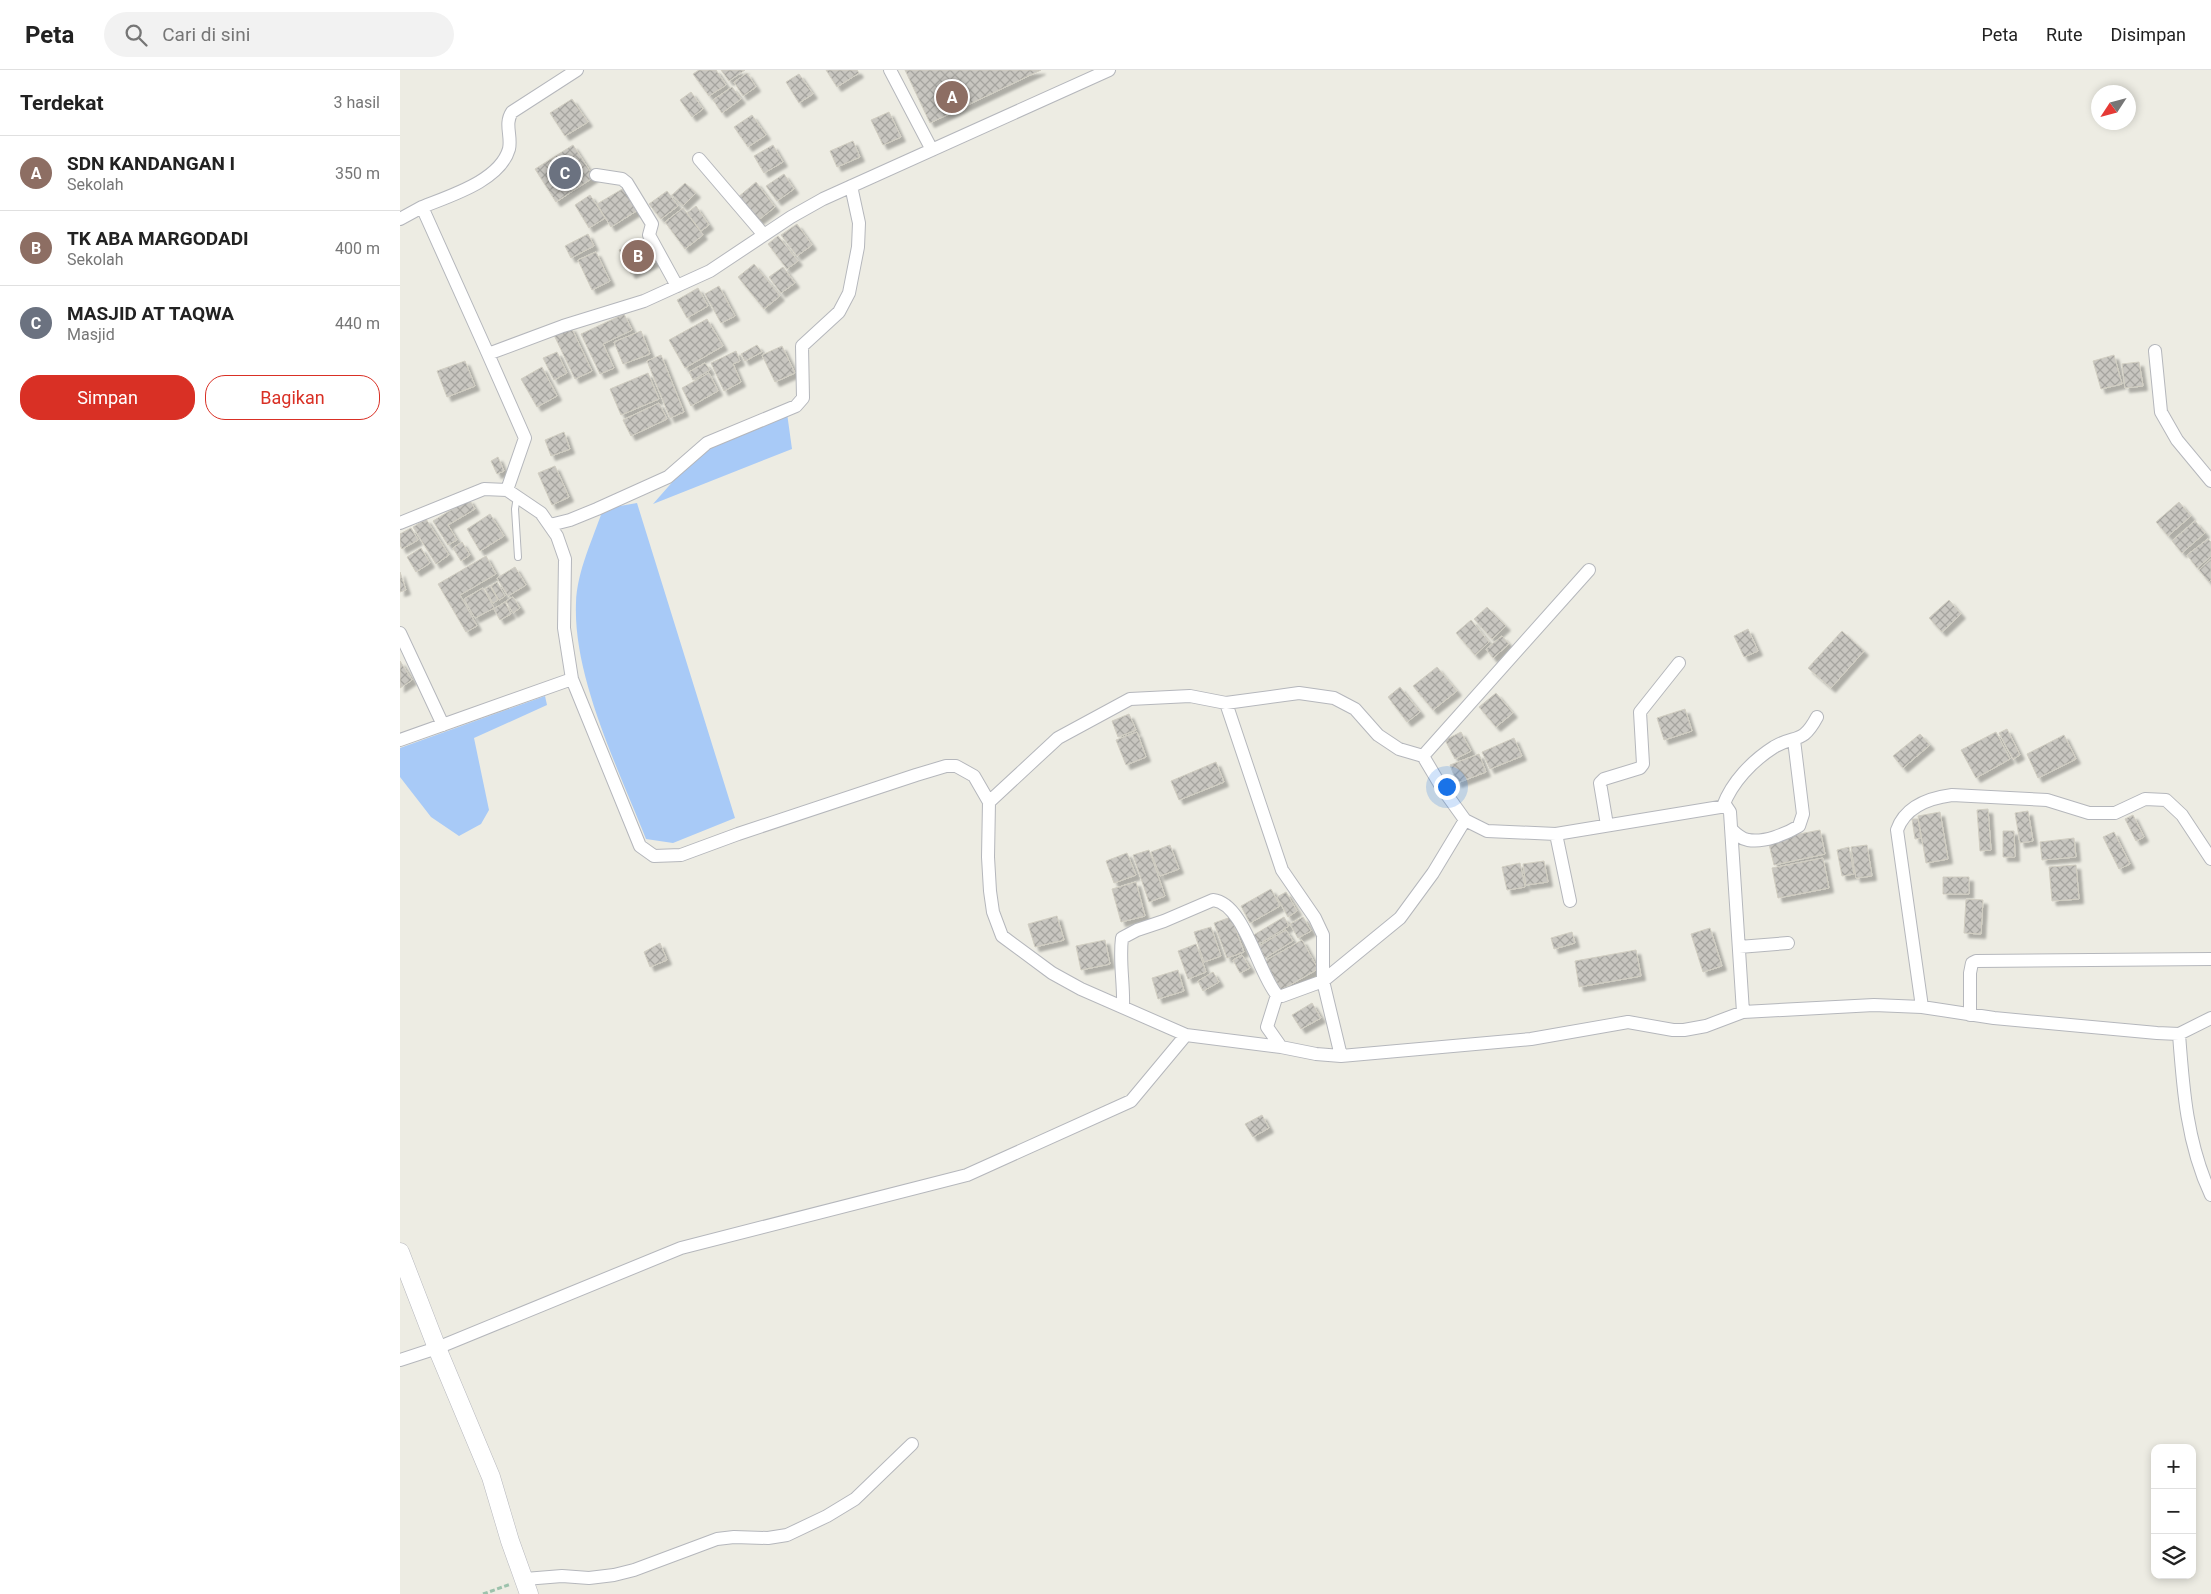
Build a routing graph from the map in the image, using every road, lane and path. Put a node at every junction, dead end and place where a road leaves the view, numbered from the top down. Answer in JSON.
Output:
{"nodes":[{"id":1,"x":577,"y":70,"type":"edge"},
{"id":2,"x":890,"y":70,"type":"edge"},
{"id":3,"x":1109,"y":70,"type":"edge"},
{"id":4,"x":932,"y":150,"type":"junction"},
{"id":5,"x":699,"y":159,"type":"dead end"},
{"id":6,"x":596,"y":175,"type":"dead end"},
{"id":7,"x":851,"y":186,"type":"junction"},
{"id":8,"x":422,"y":207,"type":"junction"},
{"id":9,"x":400,"y":218,"type":"edge"},
{"id":10,"x":764,"y":235,"type":"junction"},
{"id":11,"x":677,"y":286,"type":"junction"},
{"id":12,"x":2156,"y":351,"type":"dead end"},
{"id":13,"x":488,"y":354,"type":"junction"},
{"id":14,"x":2211,"y":481,"type":"edge"},
{"id":15,"x":512,"y":494,"type":"junction"},
{"id":16,"x":400,"y":523,"type":"edge"},
{"id":17,"x":550,"y":525,"type":"junction"},
{"id":18,"x":518,"y":556,"type":"dead end"},
{"id":19,"x":1588,"y":570,"type":"dead end"},
{"id":20,"x":400,"y":633,"type":"edge"},
{"id":21,"x":1680,"y":663,"type":"dead end"},
{"id":22,"x":572,"y":679,"type":"junction"},
{"id":23,"x":1226,"y":703,"type":"junction"},
{"id":24,"x":1817,"y":716,"type":"dead end"},
{"id":25,"x":443,"y":725,"type":"junction"},
{"id":26,"x":400,"y":740,"type":"edge"},
{"id":27,"x":1794,"y":740,"type":"junction"},
{"id":28,"x":1423,"y":756,"type":"junction"},
{"id":29,"x":989,"y":802,"type":"junction"},
{"id":30,"x":1723,"y":806,"type":"junction"},
{"id":31,"x":1465,"y":820,"type":"junction"},
{"id":32,"x":1607,"y":825,"type":"junction"},
{"id":33,"x":1731,"y":829,"type":"junction"},
{"id":34,"x":1556,"y":834,"type":"junction"},
{"id":35,"x":2211,"y":859,"type":"edge"},
{"id":36,"x":1570,"y":901,"type":"dead end"},
{"id":37,"x":1788,"y":943,"type":"dead end"},
{"id":38,"x":1739,"y":947,"type":"junction"},
{"id":39,"x":2211,"y":959,"type":"edge"},
{"id":40,"x":1323,"y":981,"type":"junction"},
{"id":41,"x":1277,"y":995,"type":"junction"},
{"id":42,"x":1122,"y":1007,"type":"junction"},
{"id":43,"x":1922,"y":1007,"type":"junction"},
{"id":44,"x":1743,"y":1012,"type":"junction"},
{"id":45,"x":1970,"y":1015,"type":"junction"},
{"id":46,"x":2211,"y":1018,"type":"edge"},
{"id":47,"x":2179,"y":1034,"type":"junction"},
{"id":48,"x":1186,"y":1035,"type":"junction"},
{"id":49,"x":1281,"y":1047,"type":"junction"},
{"id":50,"x":1341,"y":1056,"type":"junction"},
{"id":51,"x":2211,"y":1195,"type":"edge"},
{"id":52,"x":400,"y":1252,"type":"edge"},
{"id":53,"x":436,"y":1348,"type":"junction"},
{"id":54,"x":400,"y":1360,"type":"edge"},
{"id":55,"x":912,"y":1444,"type":"dead end"},
{"id":56,"x":527,"y":1587,"type":"edge"},
{"id":57,"x":483,"y":1594,"type":"edge"}],
"edges":[{"from":1,"to":8,"type":"street"},
{"from":2,"to":4,"type":"street"},
{"from":3,"to":4,"type":"street"},
{"from":4,"to":7,"type":"street"},
{"from":5,"to":10,"type":"street"},
{"from":6,"to":11,"type":"street"},
{"from":7,"to":10,"type":"street"},
{"from":7,"to":17,"type":"street"},
{"from":8,"to":9,"type":"street"},
{"from":8,"to":13,"type":"street"},
{"from":10,"to":11,"type":"street"},
{"from":11,"to":13,"type":"street"},
{"from":12,"to":14,"type":"street"},
{"from":13,"to":15,"type":"street"},
{"from":15,"to":16,"type":"street"},
{"from":15,"to":17,"type":"street"},
{"from":15,"to":18,"type":"lane"},
{"from":17,"to":22,"type":"street"},
{"from":19,"to":28,"type":"street"},
{"from":20,"to":25,"type":"street"},
{"from":21,"to":32,"type":"street"},
{"from":22,"to":25,"type":"street"},
{"from":22,"to":29,"type":"street"},
{"from":23,"to":28,"type":"street"},
{"from":23,"to":29,"type":"street"},
{"from":23,"to":40,"type":"street"},
{"from":24,"to":27,"type":"street"},
{"from":25,"to":26,"type":"street"},
{"from":27,"to":30,"type":"street"},
{"from":27,"to":33,"type":"street"},
{"from":28,"to":31,"type":"street"},
{"from":29,"to":42,"type":"street"},
{"from":30,"to":32,"type":"street"},
{"from":30,"to":33,"type":"street"},
{"from":31,"to":34,"type":"street"},
{"from":31,"to":40,"type":"street"},
{"from":32,"to":34,"type":"street"},
{"from":33,"to":38,"type":"street"},
{"from":34,"to":36,"type":"street"},
{"from":35,"to":43,"type":"street"},
{"from":37,"to":38,"type":"street"},
{"from":38,"to":44,"type":"street"},
{"from":39,"to":45,"type":"street"},
{"from":40,"to":41,"type":"street"},
{"from":40,"to":50,"type":"street"},
{"from":41,"to":42,"type":"street"},
{"from":41,"to":49,"type":"street"},
{"from":42,"to":48,"type":"street"},
{"from":43,"to":44,"type":"street"},
{"from":43,"to":45,"type":"street"},
{"from":44,"to":50,"type":"street"},
{"from":45,"to":47,"type":"street"},
{"from":46,"to":47,"type":"street"},
{"from":47,"to":51,"type":"street"},
{"from":48,"to":49,"type":"street"},
{"from":48,"to":53,"type":"street"},
{"from":49,"to":50,"type":"street"},
{"from":52,"to":53,"type":"street"},
{"from":53,"to":54,"type":"street"},
{"from":53,"to":56,"type":"street"},
{"from":55,"to":56,"type":"street"},
{"from":56,"to":57,"type":"path"}]}
